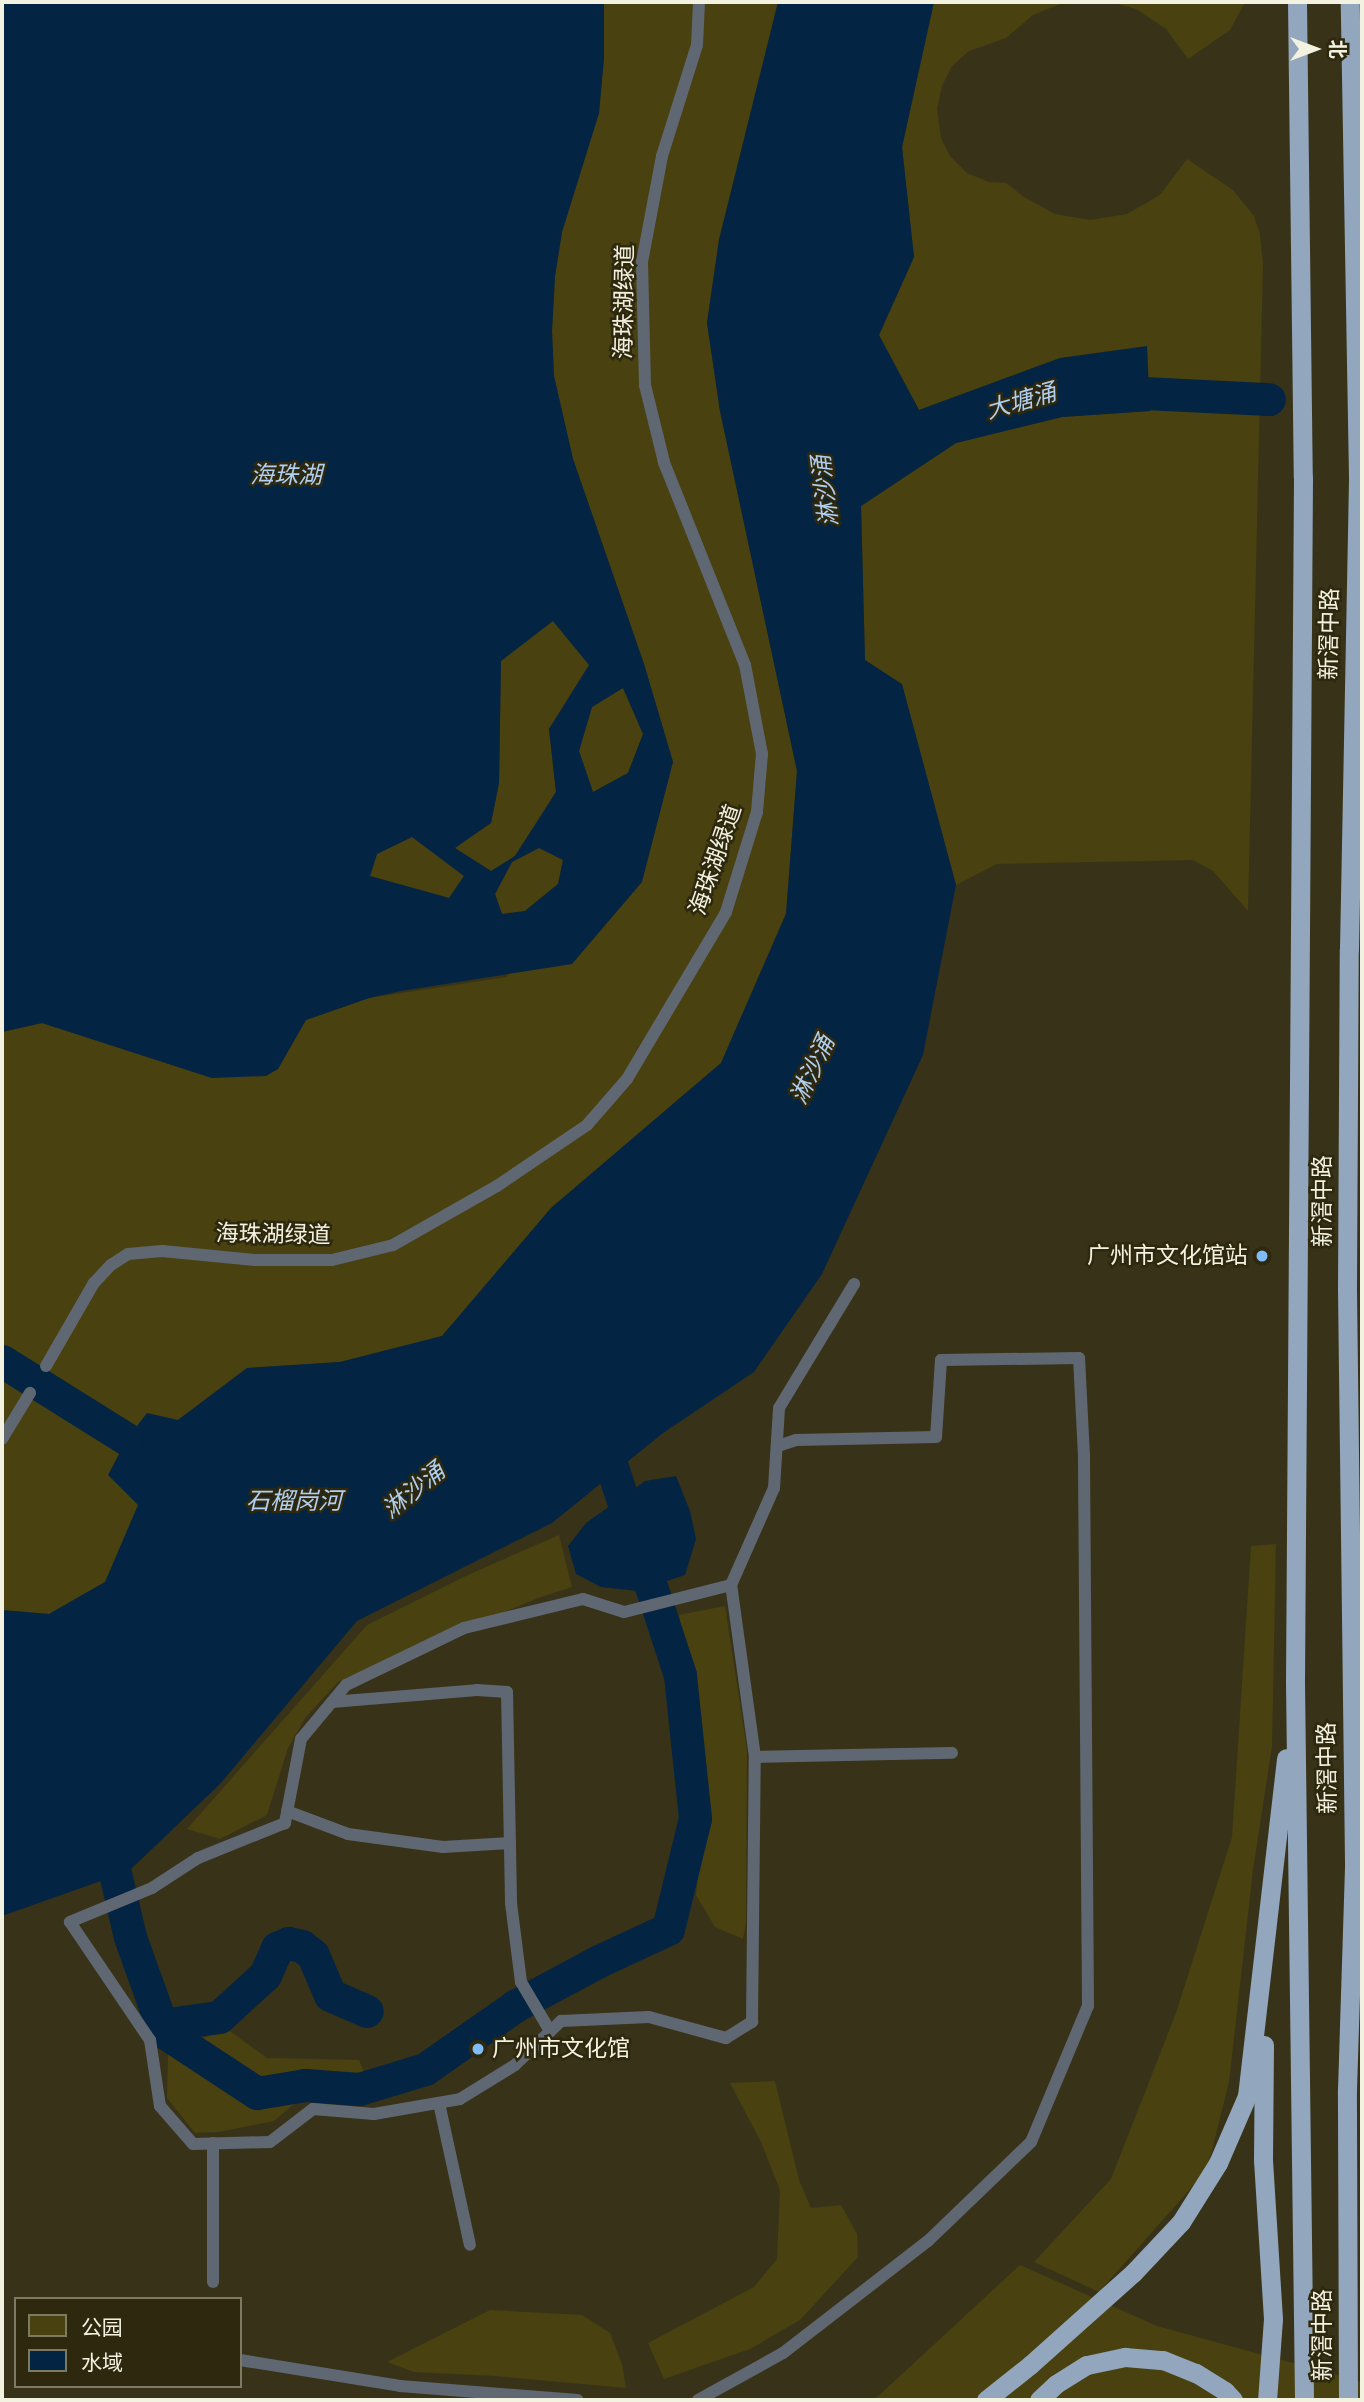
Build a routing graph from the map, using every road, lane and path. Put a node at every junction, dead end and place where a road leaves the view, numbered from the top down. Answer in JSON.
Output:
{"nodes":[{"id":1,"x":699,"y":2,"type":"edge"},
{"id":2,"x":1297,"y":2,"type":"edge"},
{"id":3,"x":1350,"y":2,"type":"edge"},
{"id":4,"x":854,"y":1284,"type":"dead end"},
{"id":5,"x":46,"y":1367,"type":"dead end"},
{"id":6,"x":30,"y":1393,"type":"dead end"},
{"id":7,"x":2,"y":1439,"type":"edge"},
{"id":8,"x":777,"y":1446,"type":"junction"},
{"id":9,"x":731,"y":1585,"type":"junction"},
{"id":10,"x":1295,"y":1682,"type":"junction"},
{"id":11,"x":332,"y":1702,"type":"junction"},
{"id":12,"x":951,"y":1754,"type":"dead end"},
{"id":13,"x":755,"y":1757,"type":"junction"},
{"id":14,"x":287,"y":1811,"type":"junction"},
{"id":15,"x":510,"y":1843,"type":"junction"},
{"id":16,"x":1354,"y":1862,"type":"junction"},
{"id":17,"x":1269,"y":1904,"type":"junction"},
{"id":18,"x":1362,"y":1929,"type":"edge"},
{"id":19,"x":550,"y":2031,"type":"junction"},
{"id":20,"x":439,"y":2103,"type":"junction"},
{"id":21,"x":213,"y":2143,"type":"junction"},
{"id":22,"x":470,"y":2245,"type":"dead end"},
{"id":23,"x":214,"y":2281,"type":"dead end"},
{"id":24,"x":242,"y":2360,"type":"edge"},
{"id":25,"x":1030,"y":2365,"type":"junction"},
{"id":26,"x":576,"y":2400,"type":"edge"},
{"id":27,"x":698,"y":2400,"type":"edge"},
{"id":28,"x":986,"y":2400,"type":"edge"},
{"id":29,"x":1005,"y":2400,"type":"edge"},
{"id":30,"x":1039,"y":2400,"type":"edge"},
{"id":31,"x":1233,"y":2400,"type":"edge"},
{"id":32,"x":1267,"y":2400,"type":"edge"},
{"id":33,"x":1304,"y":2400,"type":"edge"},
{"id":34,"x":1348,"y":2400,"type":"edge"}],
"edges":[{"from":1,"to":5,"type":"street","name":"海珠湖绿道"},
{"from":2,"to":10,"type":"highway","name":"新滘中路"},
{"from":3,"to":16,"type":"highway","name":"新滘中路"},
{"from":4,"to":8,"type":"street"},
{"from":6,"to":7,"type":"street"},
{"from":8,"to":9,"type":"street"},
{"from":8,"to":27,"type":"street"},
{"from":9,"to":11,"type":"street"},
{"from":9,"to":13,"type":"street"},
{"from":10,"to":17,"type":"highway"},
{"from":10,"to":33,"type":"highway","name":"新滘中路"},
{"from":11,"to":14,"type":"street"},
{"from":11,"to":15,"type":"street"},
{"from":12,"to":13,"type":"street"},
{"from":13,"to":19,"type":"street"},
{"from":14,"to":15,"type":"street"},
{"from":14,"to":21,"type":"street"},
{"from":15,"to":19,"type":"street"},
{"from":16,"to":18,"type":"highway"},
{"from":16,"to":34,"type":"highway","name":"新滘中路"},
{"from":17,"to":25,"type":"highway"},
{"from":17,"to":32,"type":"highway"},
{"from":19,"to":20,"type":"street"},
{"from":20,"to":21,"type":"street"},
{"from":20,"to":22,"type":"street"},
{"from":21,"to":23,"type":"street"},
{"from":24,"to":26,"type":"street"},
{"from":25,"to":28,"type":"highway"},
{"from":25,"to":29,"type":"highway"},
{"from":30,"to":31,"type":"highway"}]}
